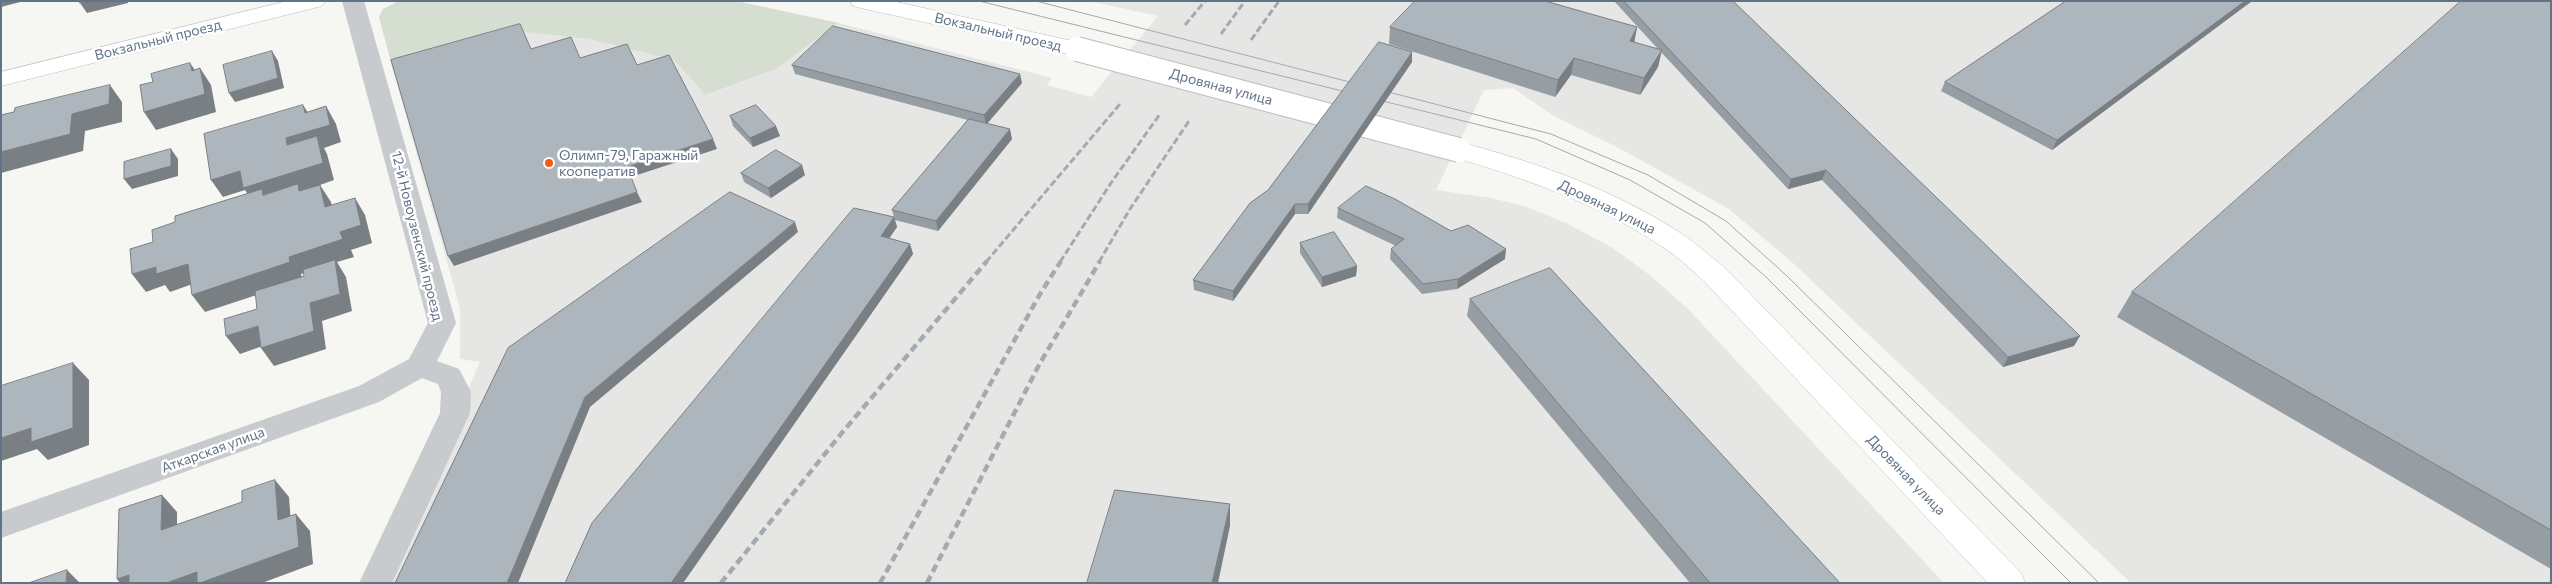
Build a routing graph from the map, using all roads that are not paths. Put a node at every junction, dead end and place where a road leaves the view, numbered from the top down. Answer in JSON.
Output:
{"nodes":[{"id":1,"x":314,"y":1,"type":"edge"},
{"id":2,"x":354,"y":1,"type":"edge"},
{"id":3,"x":861,"y":1,"type":"edge"},
{"id":4,"x":1077,"y":49,"type":"joint"},
{"id":5,"x":1,"y":79,"type":"edge"},
{"id":6,"x":420,"y":366,"type":"junction"},
{"id":7,"x":1,"y":525,"type":"edge"},
{"id":8,"x":375,"y":583,"type":"edge"},
{"id":9,"x":2009,"y":583,"type":"edge"}],
"edges":[{"from":1,"to":5,"type":"main road","name":"Вокзальный проезд"},
{"from":2,"to":6,"type":"street","name":"12-й Новоузенский проезд"},
{"from":3,"to":4,"type":"main road","name":"Вокзальный проезд"},
{"from":4,"to":9,"type":"main road","name":"Дровяная улица","bridge":true},
{"from":6,"to":7,"type":"street","name":"Аткарская улица"},
{"from":6,"to":8,"type":"street"}]}
